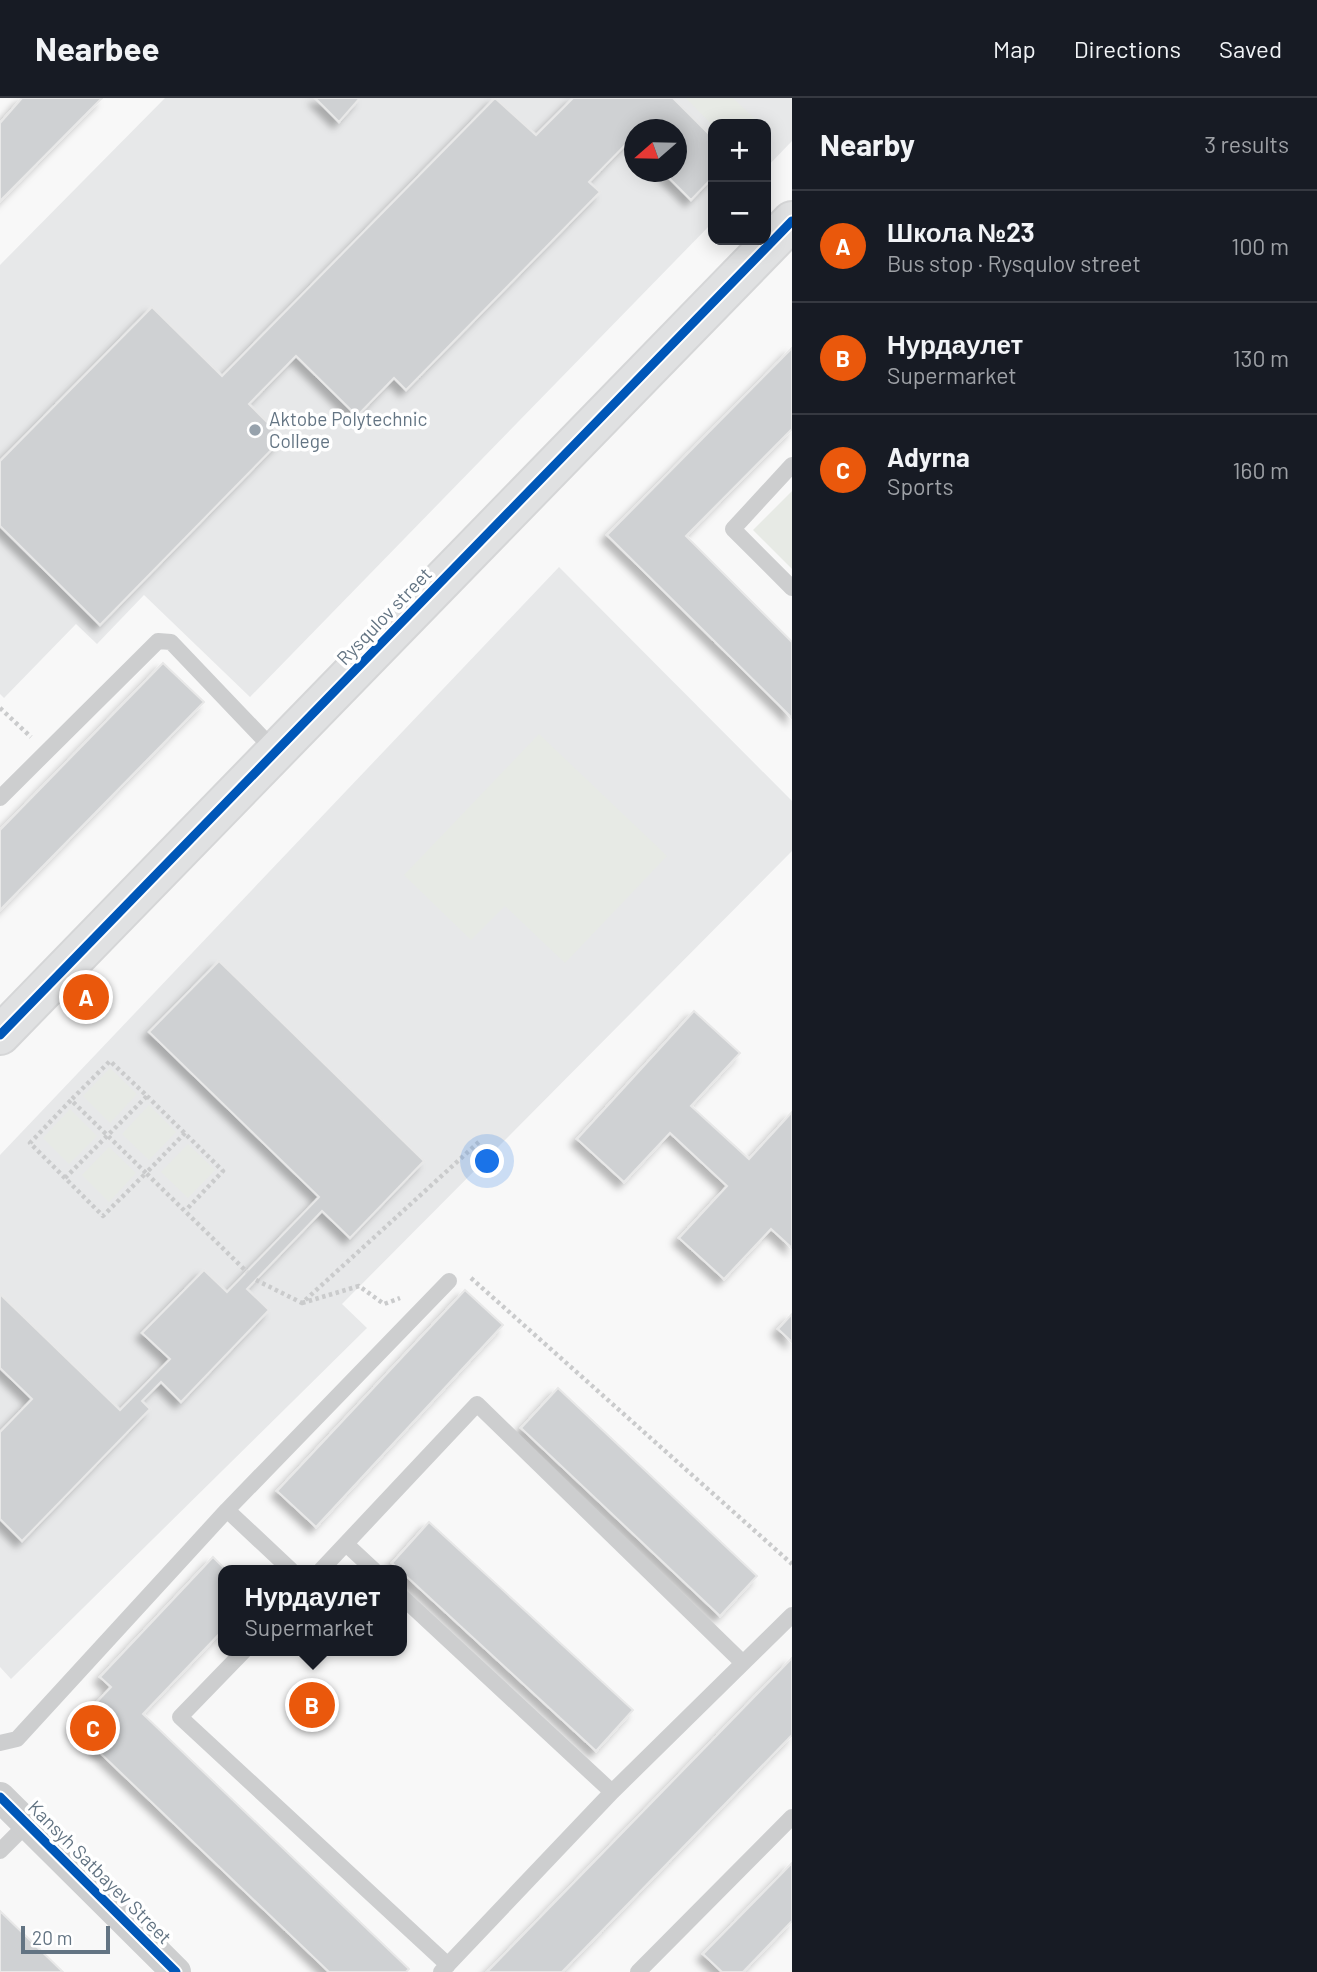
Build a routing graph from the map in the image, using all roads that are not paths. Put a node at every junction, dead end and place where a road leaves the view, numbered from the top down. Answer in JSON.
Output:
{"nodes":[{"id":1,"x":792,"y":221,"type":"edge"},
{"id":2,"x":792,"y":465,"type":"edge"},
{"id":3,"x":792,"y":588,"type":"edge"},
{"id":4,"x":276,"y":752,"type":"junction"},
{"id":5,"x":0,"y":798,"type":"edge"},
{"id":6,"x":0,"y":1035,"type":"edge"},
{"id":7,"x":449,"y":1281,"type":"road end"},
{"id":8,"x":227,"y":1510,"type":"junction"},
{"id":9,"x":346,"y":1544,"type":"junction"},
{"id":10,"x":286,"y":1565,"type":"edge"},
{"id":11,"x":326,"y":1565,"type":"edge"},
{"id":12,"x":369,"y":1565,"type":"edge"},
{"id":13,"x":407,"y":1602,"type":"edge"},
{"id":14,"x":792,"y":1615,"type":"edge"},
{"id":15,"x":239,"y":1656,"type":"edge"},
{"id":16,"x":743,"y":1663,"type":"junction"},
{"id":17,"x":0,"y":1743,"type":"edge"},
{"id":18,"x":612,"y":1792,"type":"junction"},
{"id":19,"x":0,"y":1797,"type":"edge"},
{"id":20,"x":792,"y":1817,"type":"edge"},
{"id":21,"x":27,"y":1824,"type":"junction"},
{"id":22,"x":0,"y":1851,"type":"edge"},
{"id":23,"x":444,"y":1968,"type":"edge"},
{"id":24,"x":176,"y":1972,"type":"edge"},
{"id":25,"x":638,"y":1972,"type":"edge"}],
"edges":[{"from":1,"to":4,"type":"street","name":"Rysqulov street"},
{"from":2,"to":3,"type":"lane"},
{"from":4,"to":5,"type":"lane"},
{"from":4,"to":6,"type":"street","name":"Rysqulov street"},
{"from":7,"to":8,"type":"lane"},
{"from":8,"to":10,"type":"lane"},
{"from":8,"to":17,"type":"lane"},
{"from":9,"to":11,"type":"lane"},
{"from":9,"to":12,"type":"lane"},
{"from":9,"to":16,"type":"lane"},
{"from":13,"to":18,"type":"lane"},
{"from":14,"to":16,"type":"lane"},
{"from":15,"to":23,"type":"lane"},
{"from":16,"to":18,"type":"lane"},
{"from":18,"to":23,"type":"lane"},
{"from":19,"to":21,"type":"street","name":"Kansyh Satbayev Street"},
{"from":20,"to":25,"type":"lane"},
{"from":21,"to":22,"type":"lane"},
{"from":21,"to":24,"type":"street","name":"Kansyh Satbayev Street"}]}
